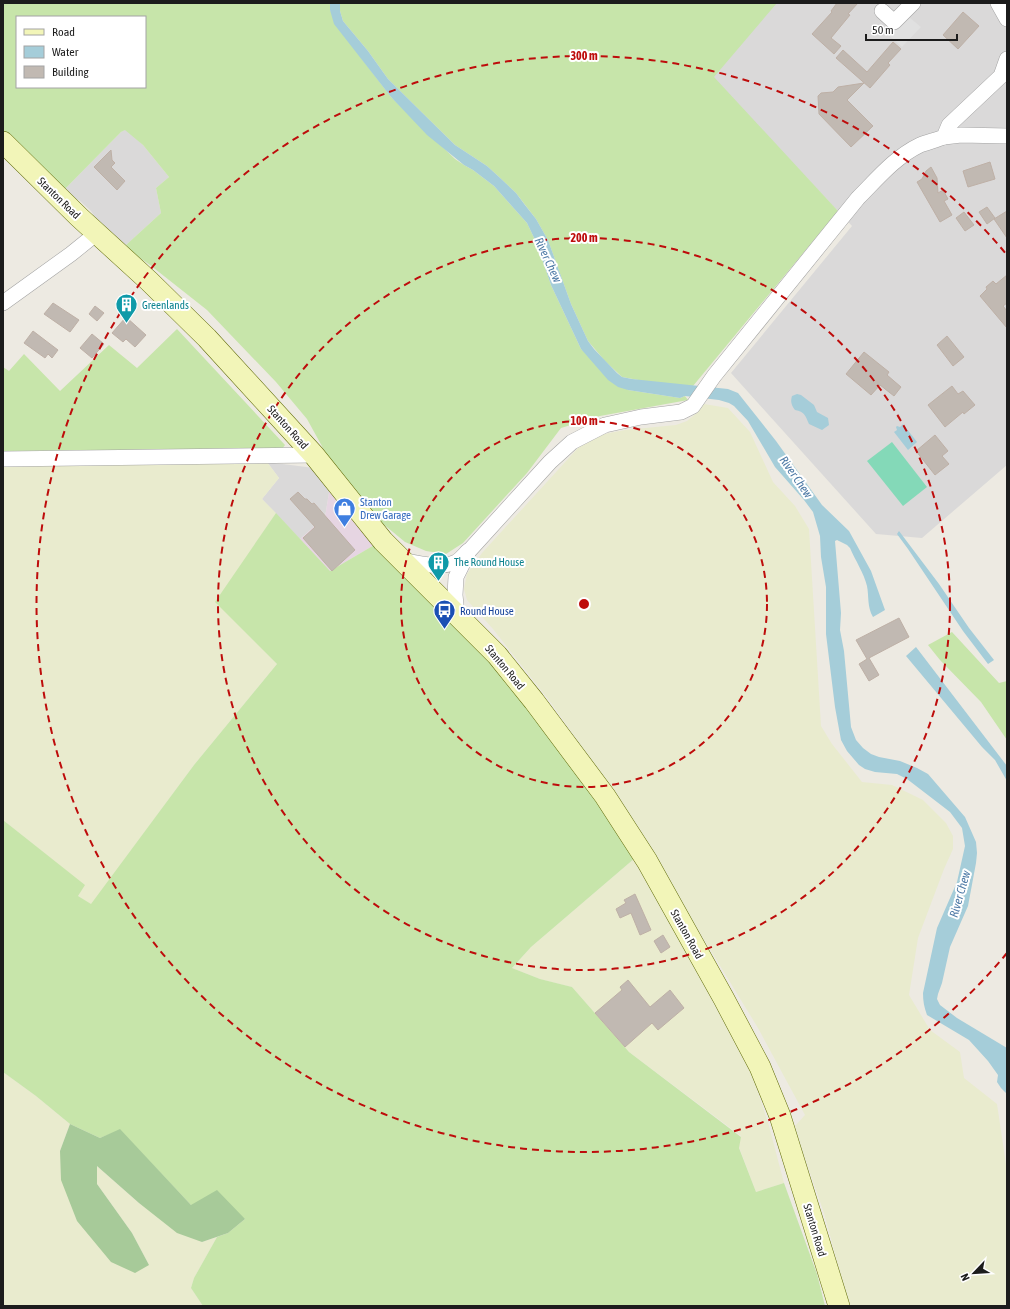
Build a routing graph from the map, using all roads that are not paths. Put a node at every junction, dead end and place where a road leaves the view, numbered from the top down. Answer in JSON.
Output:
{"nodes":[{"id":1,"x":913,"y":3,"type":"edge"},
{"id":2,"x":998,"y":3,"type":"edge"},
{"id":3,"x":882,"y":11,"type":"dead end"},
{"id":4,"x":1007,"y":19,"type":"edge"},
{"id":5,"x":1007,"y":59,"type":"edge"},
{"id":6,"x":1004,"y":80,"type":"edge"},
{"id":7,"x":1007,"y":136,"type":"edge"},
{"id":8,"x":944,"y":137,"type":"junction"},
{"id":9,"x":3,"y":142,"type":"edge"},
{"id":10,"x":97,"y":233,"type":"junction"},
{"id":11,"x":3,"y":303,"type":"edge"},
{"id":12,"x":314,"y":455,"type":"junction"},
{"id":13,"x":3,"y":460,"type":"edge"},
{"id":14,"x":468,"y":551,"type":"junction"},
{"id":15,"x":401,"y":560,"type":"junction"},
{"id":16,"x":457,"y":614,"type":"junction"},
{"id":17,"x":839,"y":1306,"type":"edge"}],
"edges":[{"from":1,"to":3,"type":"street"},
{"from":2,"to":4,"type":"street"},
{"from":5,"to":6,"type":"street"},
{"from":6,"to":8,"type":"street"},
{"from":7,"to":8,"type":"street"},
{"from":8,"to":14,"type":"street"},
{"from":9,"to":10,"type":"main road","name":"Stanton Road"},
{"from":10,"to":11,"type":"street"},
{"from":10,"to":12,"type":"main road","name":"Stanton Road"},
{"from":12,"to":13,"type":"street"},
{"from":12,"to":15,"type":"main road","name":"Stanton Road"},
{"from":14,"to":15,"type":"street"},
{"from":14,"to":16,"type":"street"},
{"from":15,"to":16,"type":"main road","name":"Stanton Road"},
{"from":16,"to":17,"type":"main road","name":"Stanton Road"}]}
